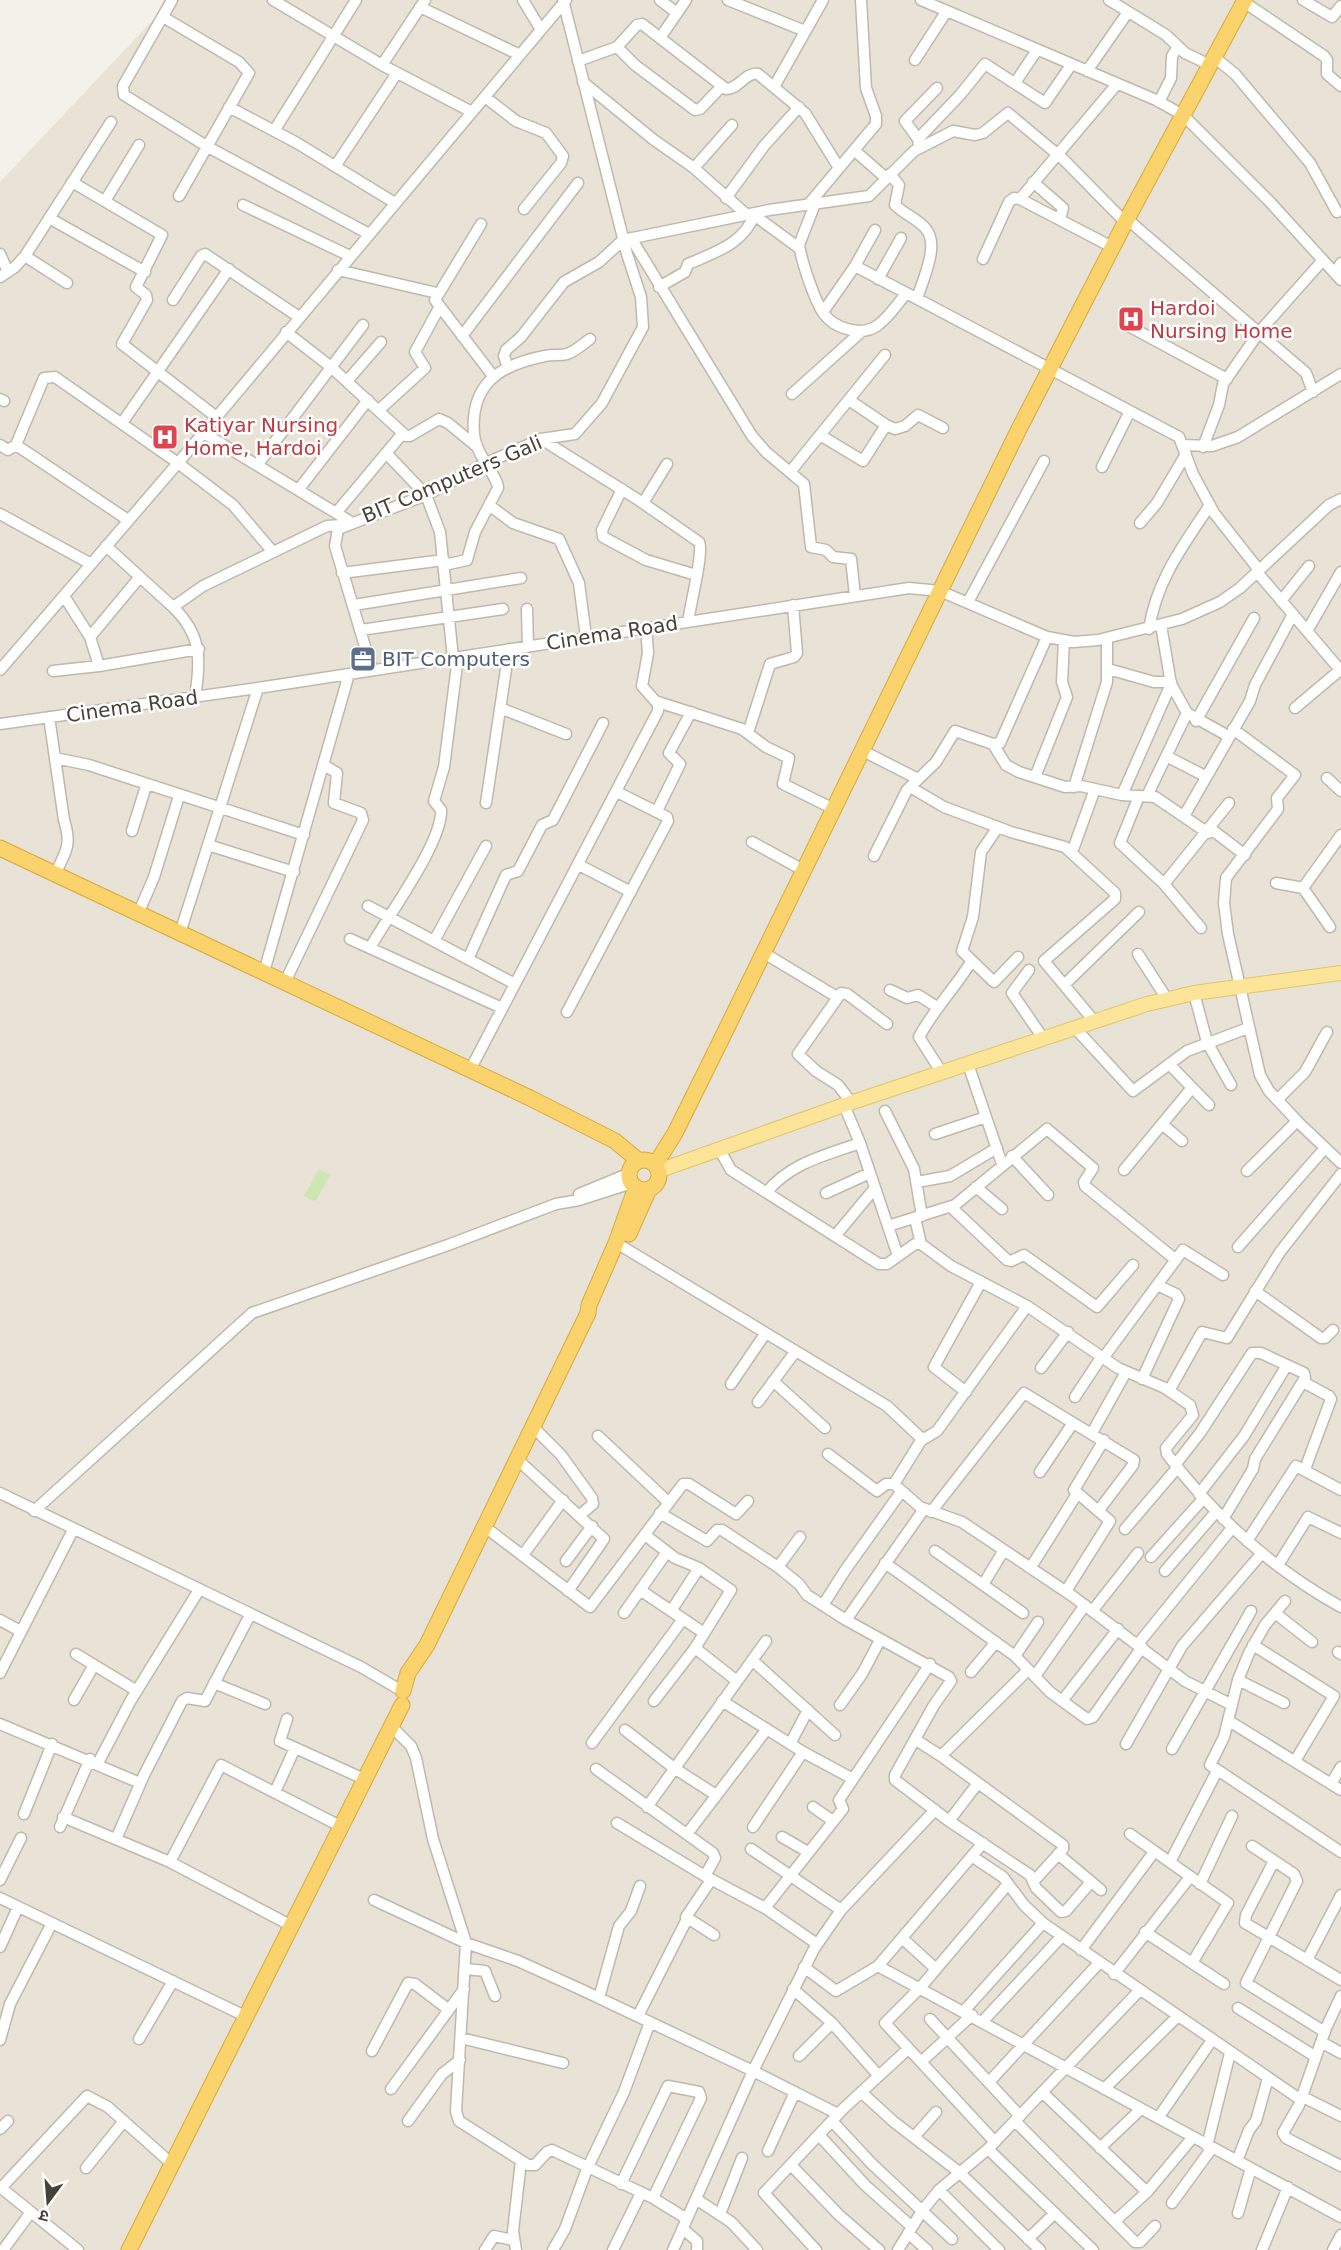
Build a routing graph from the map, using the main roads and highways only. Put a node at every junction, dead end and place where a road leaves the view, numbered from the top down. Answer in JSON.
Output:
{"nodes":[{"id":1,"x":1244,"y":1,"type":"edge"},
{"id":2,"x":0,"y":848,"type":"edge"},
{"id":3,"x":1341,"y":973,"type":"edge"},
{"id":4,"x":643,"y":1174,"type":"junction"},
{"id":5,"x":588,"y":1313,"type":"junction"},
{"id":6,"x":129,"y":2250,"type":"edge"}],
"edges":[{"from":1,"to":4,"type":"highway"},
{"from":2,"to":4,"type":"highway"},
{"from":3,"to":4,"type":"main road"},
{"from":4,"to":5,"type":"highway"},
{"from":4,"to":5,"type":"highway"},
{"from":5,"to":6,"type":"highway"}]}
